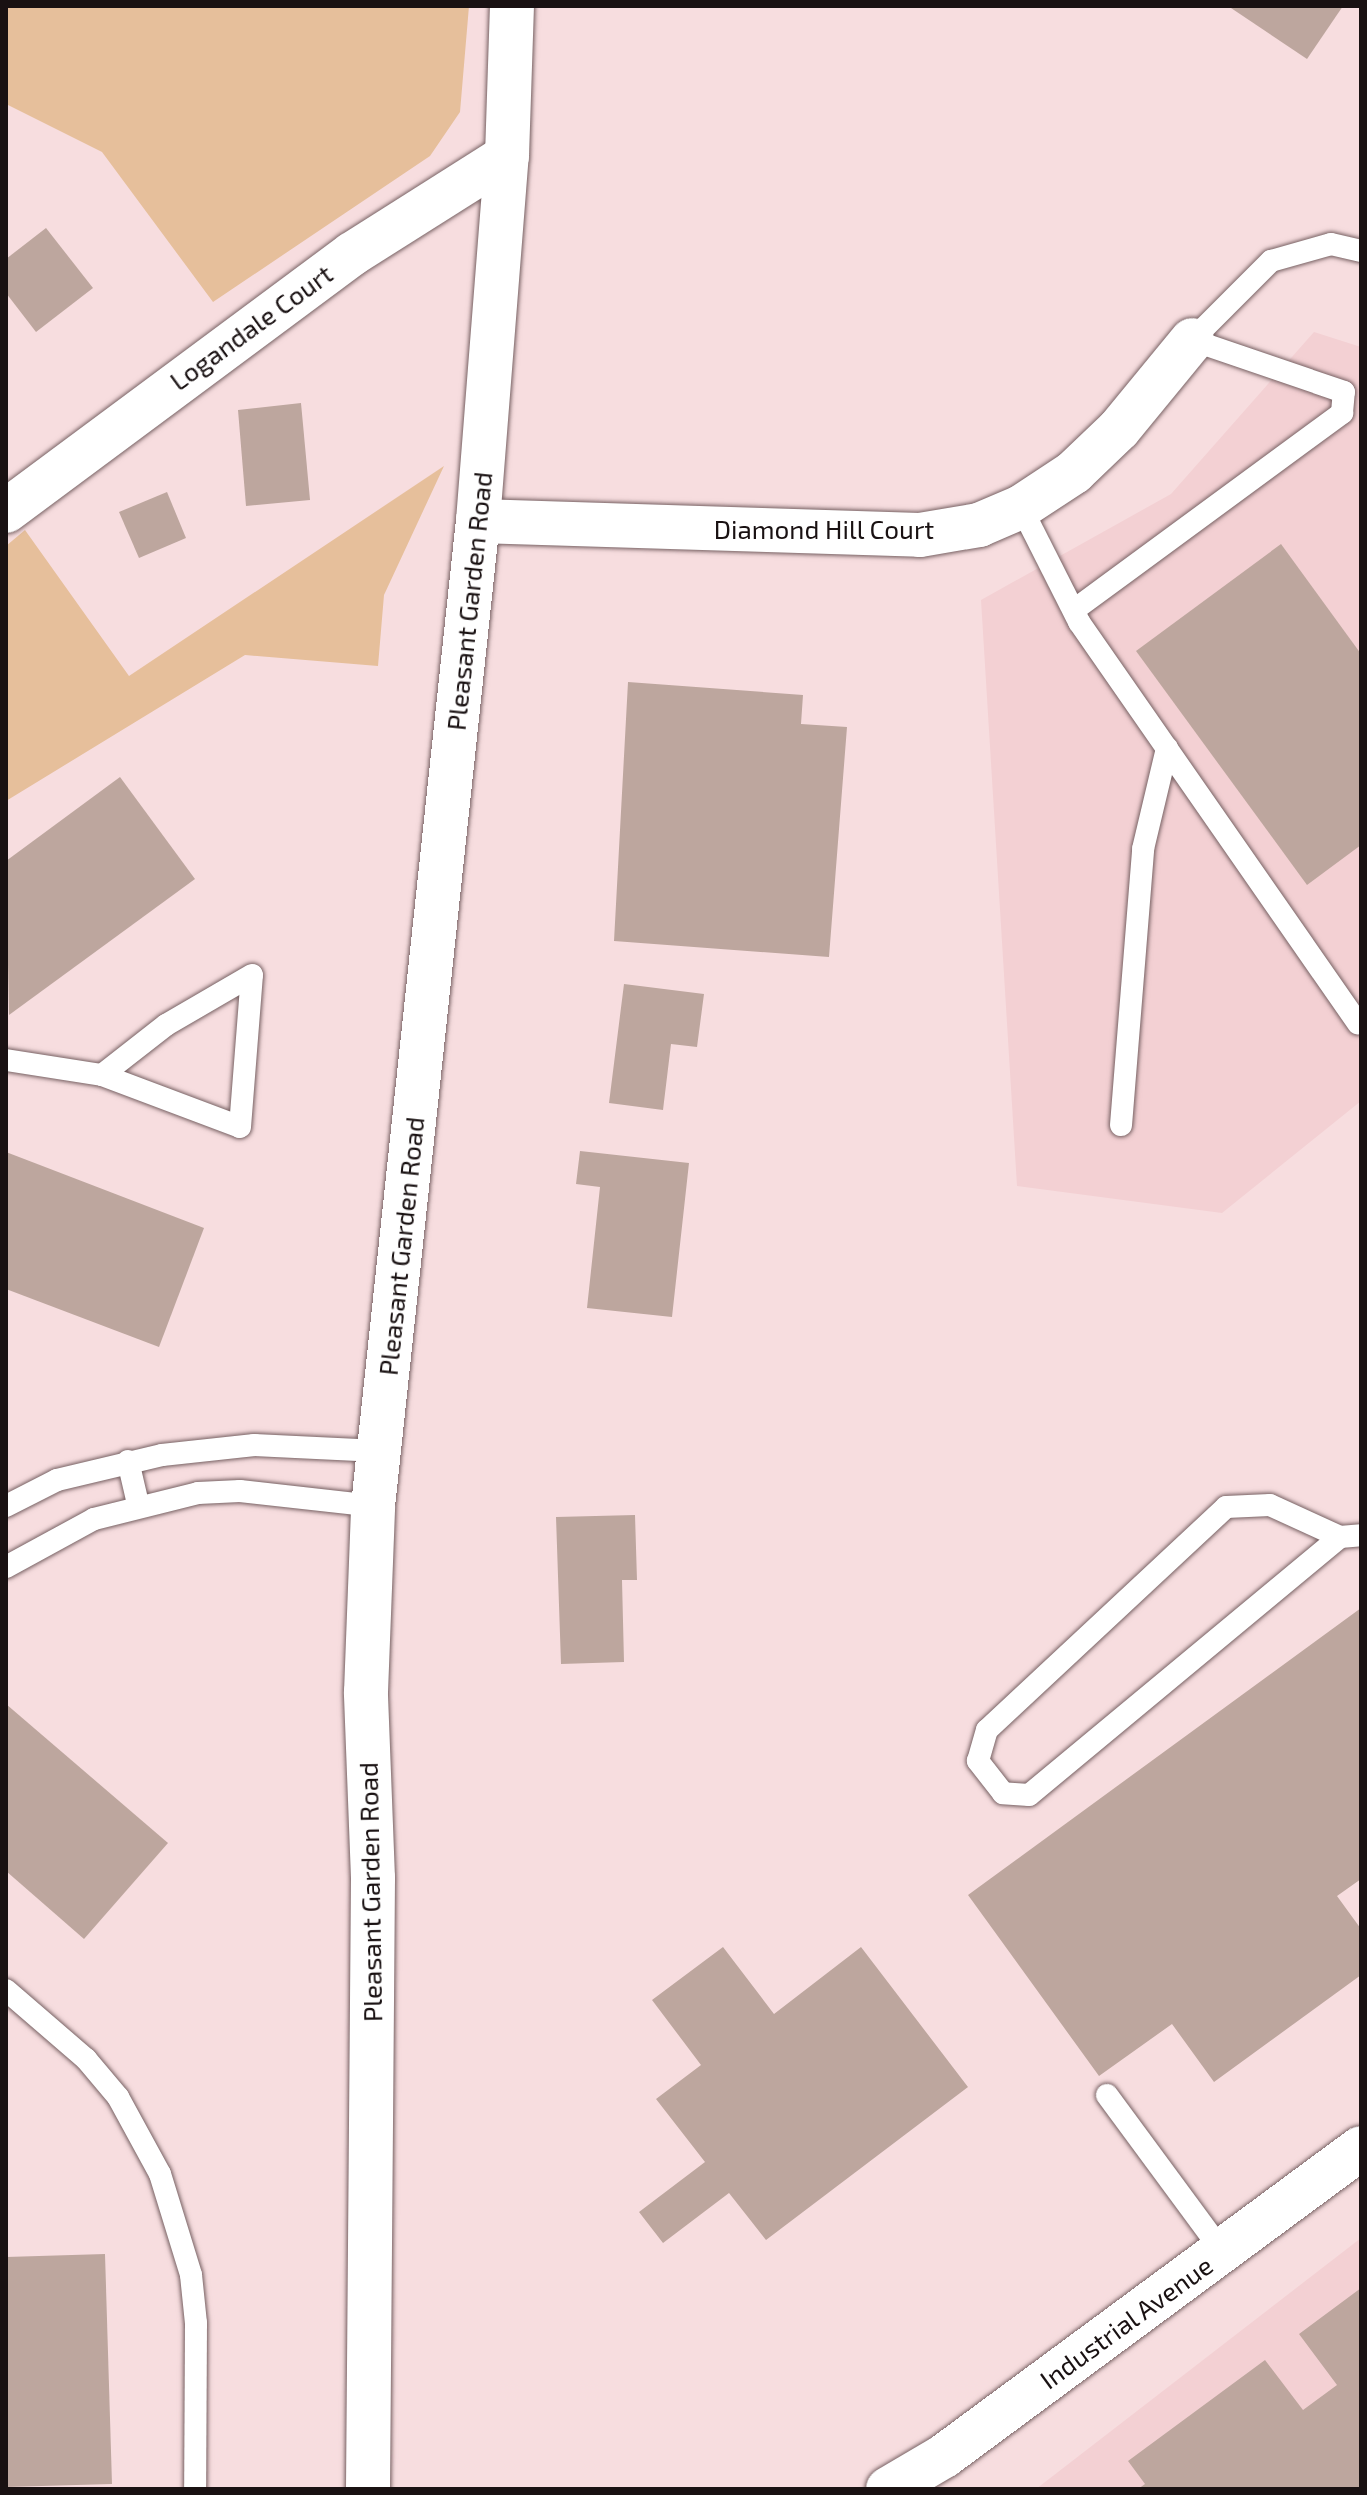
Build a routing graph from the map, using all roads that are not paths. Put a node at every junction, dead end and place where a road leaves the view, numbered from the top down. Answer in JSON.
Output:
{"nodes":[{"id":1,"x":512,"y":6,"type":"edge"},
{"id":2,"x":507,"y":156,"type":"junction"},
{"id":3,"x":1361,"y":251,"type":"edge"},
{"id":4,"x":1192,"y":340,"type":"junction"},
{"id":5,"x":1021,"y":507,"type":"junction"},
{"id":6,"x":6,"y":511,"type":"edge"},
{"id":7,"x":478,"y":521,"type":"junction"},
{"id":8,"x":1074,"y":610,"type":"junction"},
{"id":9,"x":1167,"y":748,"type":"junction"},
{"id":10,"x":1358,"y":1024,"type":"dead end"},
{"id":11,"x":6,"y":1060,"type":"edge"},
{"id":12,"x":102,"y":1075,"type":"junction"},
{"id":13,"x":1121,"y":1125,"type":"dead end"},
{"id":14,"x":379,"y":1451,"type":"junction"},
{"id":15,"x":128,"y":1461,"type":"junction"},
{"id":16,"x":138,"y":1504,"type":"junction"},
{"id":17,"x":6,"y":1506,"type":"edge"},
{"id":18,"x":373,"y":1506,"type":"junction"},
{"id":19,"x":1351,"y":1536,"type":"edge"},
{"id":20,"x":6,"y":1567,"type":"edge"},
{"id":21,"x":6,"y":1990,"type":"edge"},
{"id":22,"x":1107,"y":2095,"type":"dead end"},
{"id":23,"x":1361,"y":2148,"type":"edge"},
{"id":24,"x":1222,"y":2251,"type":"junction"},
{"id":25,"x":195,"y":2489,"type":"edge"},
{"id":26,"x":368,"y":2489,"type":"edge"},
{"id":27,"x":888,"y":2489,"type":"edge"}],
"edges":[{"from":1,"to":2,"type":"main road","name":"Pleasant Garden Road"},
{"from":2,"to":6,"type":"main road","name":"Logandale Court"},
{"from":2,"to":7,"type":"main road","name":"Pleasant Garden Road"},
{"from":3,"to":4,"type":"lane"},
{"from":4,"to":5,"type":"main road","name":"Diamond Hill Court"},
{"from":4,"to":8,"type":"lane"},
{"from":5,"to":7,"type":"main road","name":"Diamond Hill Court"},
{"from":5,"to":8,"type":"lane"},
{"from":7,"to":14,"type":"main road","name":"Pleasant Garden Road"},
{"from":8,"to":9,"type":"lane"},
{"from":9,"to":10,"type":"lane"},
{"from":9,"to":13,"type":"lane"},
{"from":11,"to":12,"type":"lane"},
{"from":12,"to":12,"type":"lane"},
{"from":14,"to":15,"type":"lane"},
{"from":14,"to":18,"type":"main road","name":"Pleasant Garden Road"},
{"from":15,"to":16,"type":"lane"},
{"from":15,"to":17,"type":"lane"},
{"from":16,"to":18,"type":"lane"},
{"from":16,"to":20,"type":"lane"},
{"from":18,"to":26,"type":"main road","name":"Pleasant Garden Road"},
{"from":19,"to":19,"type":"lane"},
{"from":21,"to":25,"type":"lane"},
{"from":22,"to":24,"type":"lane"},
{"from":23,"to":24,"type":"main road","name":"Industrial Avenue"},
{"from":24,"to":27,"type":"main road","name":"Industrial Avenue"}]}
